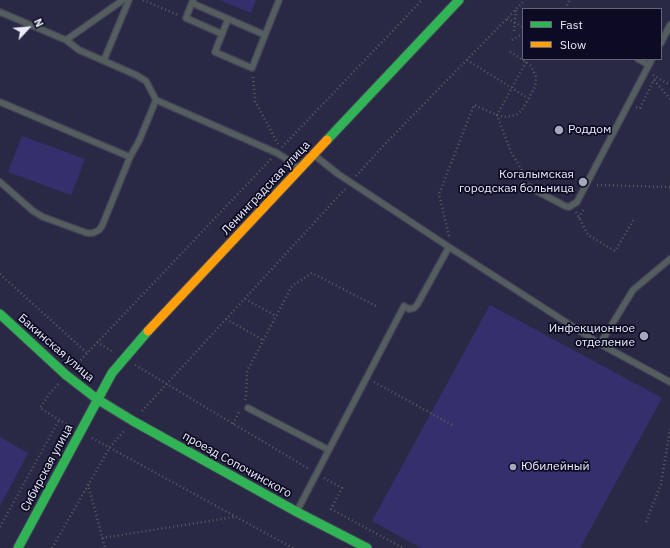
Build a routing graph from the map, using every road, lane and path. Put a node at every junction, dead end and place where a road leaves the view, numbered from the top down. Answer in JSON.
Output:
{"nodes":[{"id":1,"x":123,"y":0,"type":"edge"},
{"id":2,"x":129,"y":0,"type":"edge"},
{"id":3,"x":143,"y":0,"type":"edge"},
{"id":4,"x":279,"y":0,"type":"edge"},
{"id":5,"x":422,"y":0,"type":"edge"},
{"id":6,"x":458,"y":1,"type":"edge"},
{"id":7,"x":193,"y":2,"type":"edge"},
{"id":8,"x":516,"y":9,"type":"dead end"},
{"id":9,"x":0,"y":12,"type":"edge"},
{"id":10,"x":186,"y":18,"type":"junction"},
{"id":11,"x":228,"y":19,"type":"junction"},
{"id":12,"x":507,"y":19,"type":"dead end"},
{"id":13,"x":514,"y":22,"type":"junction"},
{"id":14,"x":670,"y":25,"type":"edge"},
{"id":15,"x":522,"y":26,"type":"edge"},
{"id":16,"x":514,"y":31,"type":"dead end"},
{"id":17,"x":222,"y":34,"type":"junction"},
{"id":18,"x":265,"y":35,"type":"junction"},
{"id":19,"x":522,"y":35,"type":"edge"},
{"id":20,"x":66,"y":40,"type":"junction"},
{"id":21,"x":512,"y":40,"type":"dead end"},
{"id":22,"x":662,"y":41,"type":"edge"},
{"id":23,"x":509,"y":51,"type":"dead end"},
{"id":24,"x":522,"y":59,"type":"edge"},
{"id":25,"x":104,"y":60,"type":"junction"},
{"id":26,"x":467,"y":60,"type":"dead end"},
{"id":27,"x":523,"y":60,"type":"edge"},
{"id":28,"x":639,"y":60,"type":"edge"},
{"id":29,"x":652,"y":60,"type":"edge"},
{"id":30,"x":526,"y":62,"type":"junction"},
{"id":31,"x":252,"y":68,"type":"junction"},
{"id":32,"x":648,"y":68,"type":"junction"},
{"id":33,"x":512,"y":88,"type":"junction"},
{"id":34,"x":528,"y":98,"type":"junction"},
{"id":35,"x":670,"y":99,"type":"edge"},
{"id":36,"x":156,"y":100,"type":"junction"},
{"id":37,"x":0,"y":102,"type":"edge"},
{"id":38,"x":497,"y":115,"type":"junction"},
{"id":39,"x":277,"y":153,"type":"junction"},
{"id":40,"x":314,"y":154,"type":"junction"},
{"id":41,"x":130,"y":157,"type":"junction"},
{"id":42,"x":301,"y":169,"type":"junction"},
{"id":43,"x":528,"y":179,"type":"dead end"},
{"id":44,"x":0,"y":182,"type":"edge"},
{"id":45,"x":597,"y":185,"type":"dead end"},
{"id":46,"x":529,"y":187,"type":"dead end"},
{"id":47,"x":670,"y":187,"type":"edge"},
{"id":48,"x":572,"y":205,"type":"junction"},
{"id":49,"x":634,"y":220,"type":"dead end"},
{"id":50,"x":446,"y":245,"type":"junction"},
{"id":51,"x":669,"y":261,"type":"edge"},
{"id":52,"x":0,"y":274,"type":"edge"},
{"id":53,"x":245,"y":299,"type":"dead end"},
{"id":54,"x":376,"y":306,"type":"dead end"},
{"id":55,"x":0,"y":314,"type":"edge"},
{"id":56,"x":276,"y":316,"type":"junction"},
{"id":57,"x":226,"y":319,"type":"dead end"},
{"id":58,"x":264,"y":340,"type":"junction"},
{"id":59,"x":600,"y":344,"type":"junction"},
{"id":60,"x":87,"y":353,"type":"junction"},
{"id":61,"x":66,"y":375,"type":"junction"},
{"id":62,"x":366,"y":378,"type":"junction"},
{"id":63,"x":670,"y":382,"type":"edge"},
{"id":64,"x":97,"y":399,"type":"junction"},
{"id":65,"x":248,"y":408,"type":"dead end"},
{"id":66,"x":59,"y":420,"type":"junction"},
{"id":67,"x":133,"y":421,"type":"junction"},
{"id":68,"x":233,"y":424,"type":"junction"},
{"id":69,"x":454,"y":426,"type":"dead end"},
{"id":70,"x":670,"y":429,"type":"edge"},
{"id":71,"x":80,"y":432,"type":"junction"},
{"id":72,"x":110,"y":447,"type":"junction"},
{"id":73,"x":329,"y":450,"type":"junction"},
{"id":74,"x":317,"y":474,"type":"junction"},
{"id":75,"x":88,"y":484,"type":"junction"},
{"id":76,"x":297,"y":512,"type":"junction"},
{"id":77,"x":236,"y":517,"type":"junction"},
{"id":78,"x":646,"y":522,"type":"dead end"},
{"id":79,"x":0,"y":527,"type":"edge"},
{"id":80,"x":102,"y":538,"type":"junction"},
{"id":81,"x":18,"y":548,"type":"edge"},
{"id":82,"x":52,"y":548,"type":"edge"},
{"id":83,"x":105,"y":548,"type":"edge"},
{"id":84,"x":293,"y":548,"type":"edge"},
{"id":85,"x":366,"y":548,"type":"edge"},
{"id":86,"x":403,"y":548,"type":"edge"}],
"edges":[{"from":1,"to":20,"type":"lane"},
{"from":2,"to":25,"type":"lane"},
{"from":3,"to":10,"type":"path"},
{"from":4,"to":18,"type":"lane"},
{"from":5,"to":31,"type":"path"},
{"from":6,"to":40,"type":"street","name":"Ленинградская улица"},
{"from":7,"to":10,"type":"lane"},
{"from":7,"to":11,"type":"lane"},
{"from":8,"to":13,"type":"path"},
{"from":9,"to":20,"type":"lane"},
{"from":10,"to":17,"type":"lane"},
{"from":11,"to":17,"type":"lane"},
{"from":11,"to":18,"type":"lane"},
{"from":12,"to":13,"type":"path"},
{"from":13,"to":15,"type":"path"},
{"from":13,"to":16,"type":"path"},
{"from":14,"to":22,"type":"lane"},
{"from":17,"to":31,"type":"lane"},
{"from":18,"to":31,"type":"lane"},
{"from":19,"to":21,"type":"path"},
{"from":20,"to":25,"type":"lane"},
{"from":23,"to":24,"type":"path"},
{"from":25,"to":36,"type":"lane"},
{"from":26,"to":33,"type":"path"},
{"from":27,"to":30,"type":"path"},
{"from":28,"to":32,"type":"lane"},
{"from":29,"to":32,"type":"lane"},
{"from":30,"to":33,"type":"path"},
{"from":30,"to":34,"type":"path"},
{"from":32,"to":35,"type":"path"},
{"from":32,"to":48,"type":"lane"},
{"from":33,"to":34,"type":"path"},
{"from":33,"to":38,"type":"path"},
{"from":34,"to":38,"type":"path"},
{"from":36,"to":39,"type":"lane"},
{"from":36,"to":41,"type":"lane"},
{"from":37,"to":41,"type":"lane"},
{"from":38,"to":43,"type":"path"},
{"from":38,"to":50,"type":"path"},
{"from":39,"to":42,"type":"lane"},
{"from":39,"to":60,"type":"path"},
{"from":40,"to":42,"type":"street","name":"Ленинградская улица"},
{"from":40,"to":50,"type":"lane"},
{"from":41,"to":44,"type":"lane"},
{"from":42,"to":64,"type":"street","name":"Ленинградская улица"},
{"from":45,"to":47,"type":"path"},
{"from":46,"to":48,"type":"lane"},
{"from":48,"to":49,"type":"path"},
{"from":50,"to":59,"type":"lane"},
{"from":50,"to":62,"type":"lane"},
{"from":51,"to":59,"type":"lane"},
{"from":52,"to":60,"type":"path"},
{"from":53,"to":56,"type":"path"},
{"from":54,"to":56,"type":"path"},
{"from":55,"to":61,"type":"street","name":"Бакинская улица"},
{"from":56,"to":58,"type":"path"},
{"from":57,"to":58,"type":"path"},
{"from":58,"to":68,"type":"path"},
{"from":59,"to":63,"type":"lane"},
{"from":60,"to":61,"type":"path"},
{"from":61,"to":64,"type":"street","name":"Бакинская улица"},
{"from":61,"to":66,"type":"path"},
{"from":62,"to":69,"type":"path"},
{"from":62,"to":73,"type":"lane"},
{"from":64,"to":67,"type":"street","name":"проезд Сопочинского"},
{"from":64,"to":71,"type":"street","name":"Сибирская улица"},
{"from":65,"to":73,"type":"lane"},
{"from":66,"to":71,"type":"path"},
{"from":66,"to":79,"type":"path"},
{"from":67,"to":68,"type":"path"},
{"from":67,"to":72,"type":"path"},
{"from":67,"to":76,"type":"street","name":"проезд Сопочинского"},
{"from":68,"to":74,"type":"path"},
{"from":70,"to":78,"type":"path"},
{"from":71,"to":72,"type":"path"},
{"from":71,"to":81,"type":"street","name":"Сибирская улица"},
{"from":72,"to":75,"type":"path"},
{"from":72,"to":77,"type":"path"},
{"from":73,"to":74,"type":"lane"},
{"from":74,"to":76,"type":"lane"},
{"from":74,"to":86,"type":"path"},
{"from":75,"to":80,"type":"path"},
{"from":75,"to":82,"type":"path"},
{"from":76,"to":85,"type":"street","name":"проезд Сопочинского"},
{"from":77,"to":80,"type":"path"},
{"from":77,"to":84,"type":"path"},
{"from":80,"to":83,"type":"path"}]}
